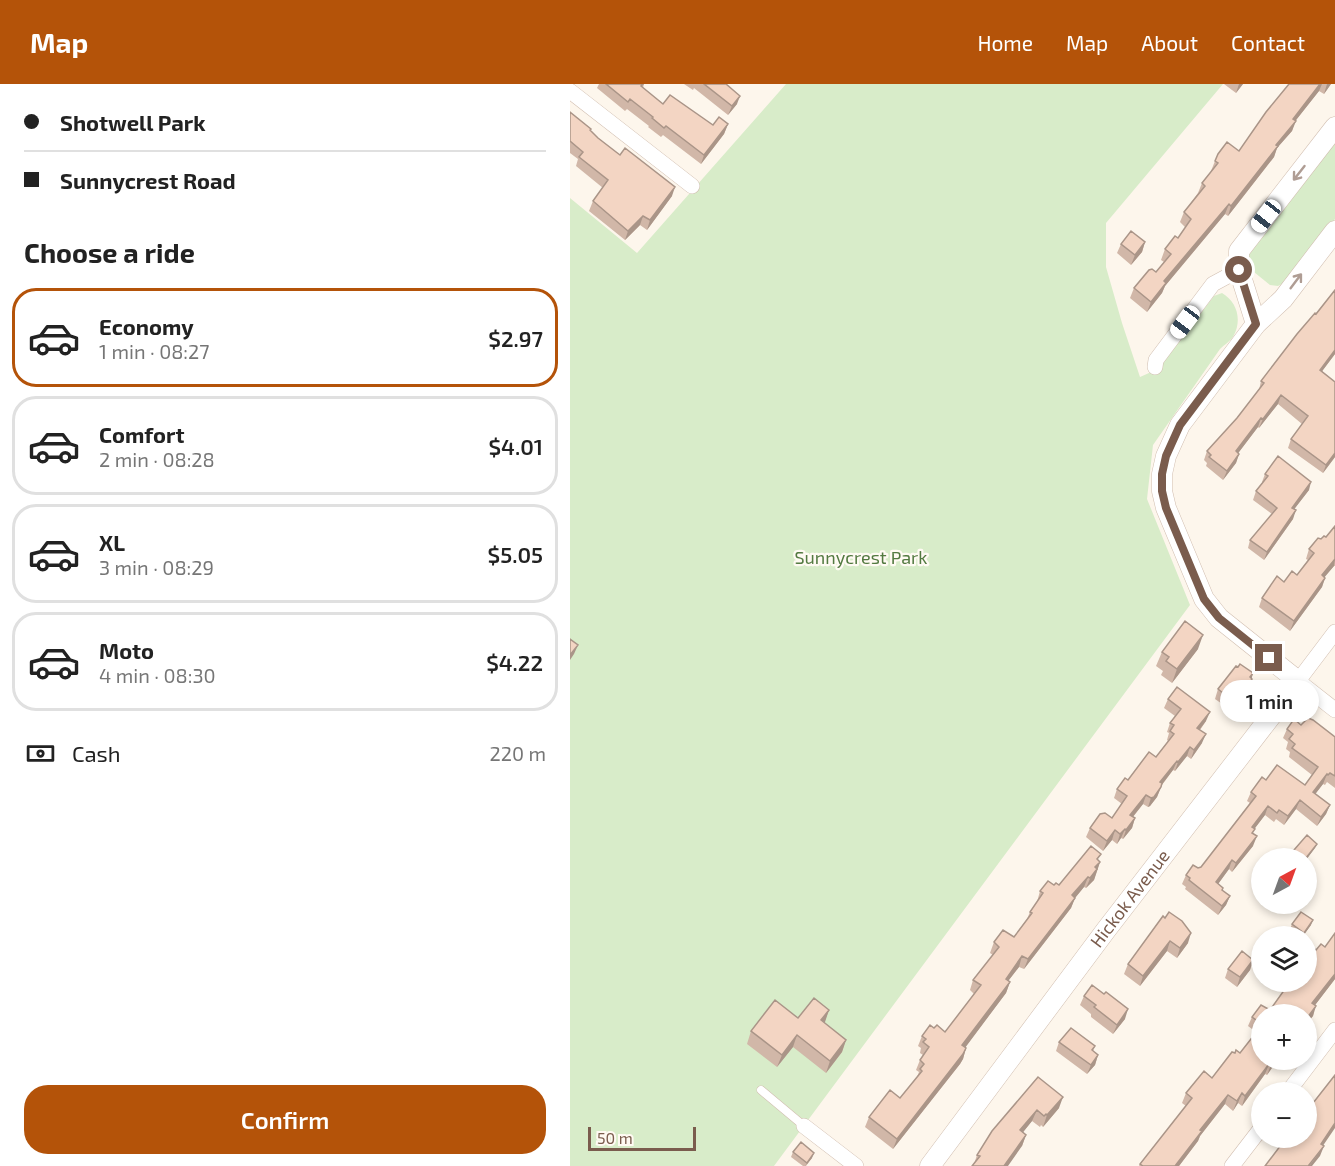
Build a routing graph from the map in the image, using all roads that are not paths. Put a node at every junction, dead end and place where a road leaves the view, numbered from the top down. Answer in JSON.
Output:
{"nodes":[{"id":1,"x":570,"y":91,"type":"edge"},
{"id":2,"x":1335,"y":127,"type":"edge"},
{"id":3,"x":692,"y":186,"type":"dead end"},
{"id":4,"x":1335,"y":231,"type":"edge"},
{"id":5,"x":1239,"y":270,"type":"junction"},
{"id":6,"x":1256,"y":324,"type":"junction"},
{"id":7,"x":1155,"y":367,"type":"dead end"},
{"id":8,"x":1335,"y":632,"type":"edge"},
{"id":9,"x":1298,"y":681,"type":"junction"},
{"id":10,"x":1335,"y":710,"type":"edge"},
{"id":11,"x":1335,"y":1030,"type":"edge"},
{"id":12,"x":1296,"y":1082,"type":"edge"},
{"id":13,"x":761,"y":1090,"type":"dead end"},
{"id":14,"x":804,"y":1126,"type":"joint"},
{"id":15,"x":1251,"y":1141,"type":"edge"},
{"id":16,"x":856,"y":1166,"type":"edge"},
{"id":17,"x":930,"y":1166,"type":"edge"},
{"id":18,"x":1232,"y":1166,"type":"edge"}],
"edges":[{"from":1,"to":3,"type":"street"},
{"from":2,"to":5,"type":"street","one_way":true},
{"from":6,"to":4,"type":"street","one_way":true},
{"from":5,"to":6,"type":"street"},
{"from":5,"to":7,"type":"street"},
{"from":6,"to":9,"type":"street"},
{"from":8,"to":9,"type":"street","name":"Hickok Avenue"},
{"from":9,"to":10,"type":"street"},
{"from":9,"to":17,"type":"street","name":"Hickok Avenue"},
{"from":11,"to":12,"type":"street"},
{"from":13,"to":14,"type":"lane"},
{"from":14,"to":16,"type":"street"},
{"from":15,"to":18,"type":"street"}]}
